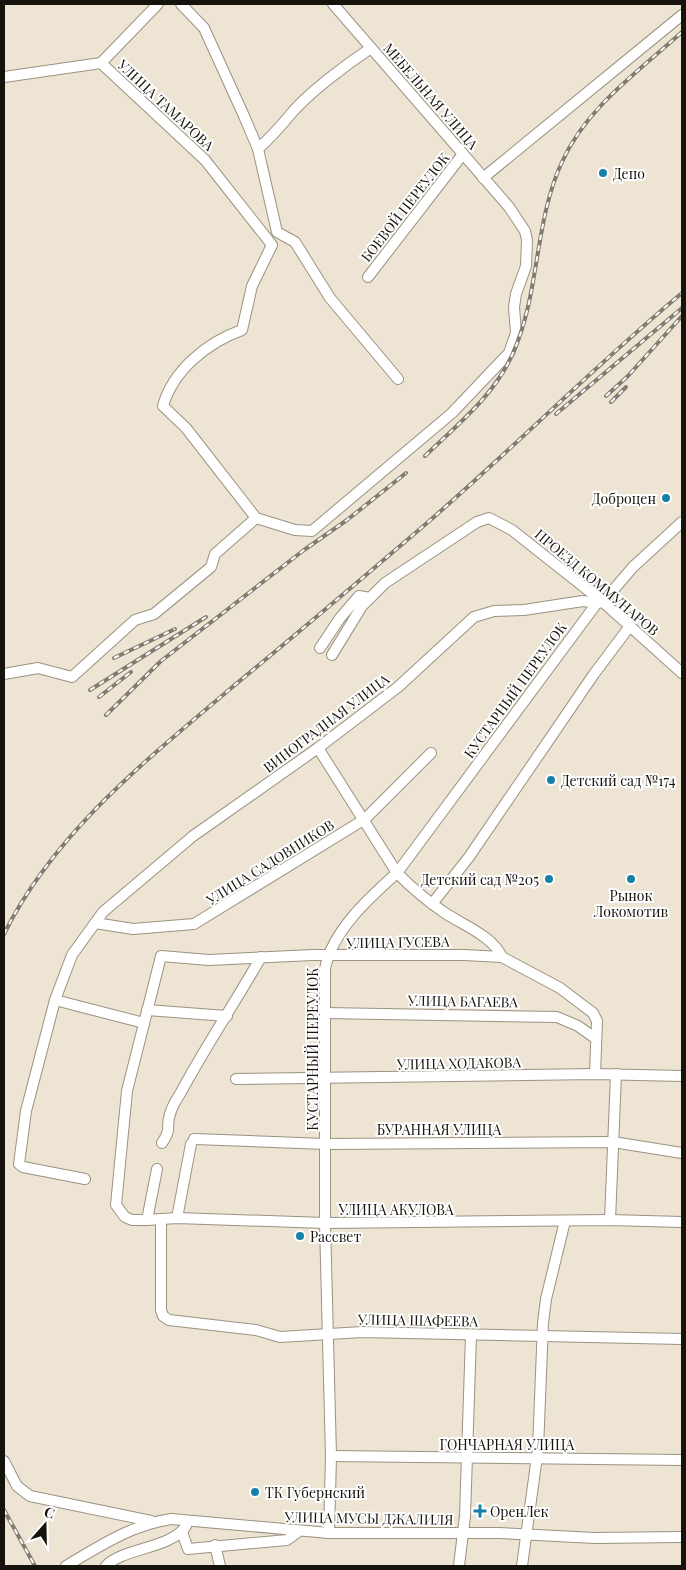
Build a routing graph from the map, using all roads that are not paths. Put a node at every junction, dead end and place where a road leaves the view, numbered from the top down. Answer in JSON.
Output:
{"nodes":[{"id":1,"x":158,"y":4,"type":"edge"},
{"id":2,"x":180,"y":4,"type":"edge"},
{"id":3,"x":333,"y":4,"type":"edge"},
{"id":4,"x":682,"y":15,"type":"edge"},
{"id":5,"x":371,"y":48,"type":"junction"},
{"id":6,"x":101,"y":64,"type":"junction"},
{"id":7,"x":4,"y":77,"type":"edge"},
{"id":8,"x":258,"y":149,"type":"junction"},
{"id":9,"x":463,"y":154,"type":"junction"},
{"id":10,"x":483,"y":178,"type":"junction"},
{"id":11,"x":277,"y":232,"type":"junction"},
{"id":12,"x":272,"y":245,"type":"junction"},
{"id":13,"x":368,"y":277,"type":"dead end"},
{"id":14,"x":398,"y":379,"type":"dead end"},
{"id":15,"x":256,"y":518,"type":"junction"},
{"id":16,"x":682,"y":522,"type":"edge"},
{"id":17,"x":370,"y":598,"type":"junction"},
{"id":18,"x":600,"y":603,"type":"junction"},
{"id":19,"x":630,"y":626,"type":"junction"},
{"id":20,"x":320,"y":648,"type":"dead end"},
{"id":21,"x":332,"y":655,"type":"dead end"},
{"id":22,"x":682,"y":673,"type":"edge"},
{"id":23,"x":4,"y":674,"type":"edge"},
{"id":24,"x":318,"y":748,"type":"junction"},
{"id":25,"x":431,"y":753,"type":"dead end"},
{"id":26,"x":365,"y":819,"type":"junction"},
{"id":27,"x":397,"y":873,"type":"junction"},
{"id":28,"x":432,"y":904,"type":"junction"},
{"id":29,"x":95,"y":923,"type":"junction"},
{"id":30,"x":328,"y":955,"type":"junction"},
{"id":31,"x":261,"y":957,"type":"junction"},
{"id":32,"x":502,"y":957,"type":"junction"},
{"id":33,"x":55,"y":1000,"type":"junction"},
{"id":34,"x":147,"y":1010,"type":"junction"},
{"id":35,"x":325,"y":1013,"type":"junction"},
{"id":36,"x":227,"y":1016,"type":"junction"},
{"id":37,"x":144,"y":1023,"type":"junction"},
{"id":38,"x":595,"y":1038,"type":"junction"},
{"id":39,"x":595,"y":1074,"type":"junction"},
{"id":40,"x":616,"y":1074,"type":"junction"},
{"id":41,"x":682,"y":1076,"type":"edge"},
{"id":42,"x":236,"y":1079,"type":"dead end"},
{"id":43,"x":326,"y":1079,"type":"junction"},
{"id":44,"x":613,"y":1142,"type":"junction"},
{"id":45,"x":162,"y":1143,"type":"dead end"},
{"id":46,"x":325,"y":1144,"type":"junction"},
{"id":47,"x":682,"y":1153,"type":"edge"},
{"id":48,"x":156,"y":1169,"type":"dead end"},
{"id":49,"x":85,"y":1179,"type":"dead end"},
{"id":50,"x":177,"y":1218,"type":"junction"},
{"id":51,"x":161,"y":1219,"type":"junction"},
{"id":52,"x":147,"y":1220,"type":"junction"},
{"id":53,"x":610,"y":1220,"type":"junction"},
{"id":54,"x":565,"y":1221,"type":"junction"},
{"id":55,"x":682,"y":1222,"type":"edge"},
{"id":56,"x":325,"y":1223,"type":"junction"},
{"id":57,"x":328,"y":1335,"type":"junction"},
{"id":58,"x":471,"y":1335,"type":"junction"},
{"id":59,"x":543,"y":1336,"type":"junction"},
{"id":60,"x":682,"y":1338,"type":"edge"},
{"id":61,"x":331,"y":1456,"type":"junction"},
{"id":62,"x":466,"y":1457,"type":"junction"},
{"id":63,"x":537,"y":1457,"type":"junction"},
{"id":64,"x":682,"y":1460,"type":"edge"},
{"id":65,"x":4,"y":1461,"type":"edge"},
{"id":66,"x":189,"y":1521,"type":"junction"},
{"id":67,"x":153,"y":1522,"type":"junction"},
{"id":68,"x":182,"y":1532,"type":"junction"},
{"id":69,"x":298,"y":1532,"type":"junction"},
{"id":70,"x":329,"y":1533,"type":"junction"},
{"id":71,"x":462,"y":1534,"type":"junction"},
{"id":72,"x":525,"y":1534,"type":"junction"},
{"id":73,"x":682,"y":1536,"type":"edge"},
{"id":74,"x":215,"y":1545,"type":"junction"},
{"id":75,"x":66,"y":1566,"type":"edge"},
{"id":76,"x":106,"y":1566,"type":"edge"},
{"id":77,"x":220,"y":1566,"type":"edge"},
{"id":78,"x":459,"y":1566,"type":"edge"},
{"id":79,"x":522,"y":1566,"type":"edge"}],
"edges":[{"from":1,"to":6,"type":"street"},
{"from":2,"to":8,"type":"street"},
{"from":3,"to":5,"type":"street","name":"МЕБЕЛЬНАЯ УЛИЦА"},
{"from":4,"to":10,"type":"street"},
{"from":5,"to":8,"type":"street"},
{"from":5,"to":9,"type":"street","name":"МЕБЕЛЬНАЯ УЛИЦА"},
{"from":6,"to":7,"type":"street","name":"УЛИЦА ТАМАРОВА"},
{"from":6,"to":12,"type":"street","name":"УЛИЦА ТАМАРОВА"},
{"from":8,"to":11,"type":"street"},
{"from":9,"to":10,"type":"street","name":"МЕБЕЛЬНАЯ УЛИЦА"},
{"from":9,"to":13,"type":"street","name":"БОЕВОЙ ПЕРЕУЛОК"},
{"from":10,"to":15,"type":"street","name":"МЕБЕЛЬНАЯ УЛИЦА"},
{"from":11,"to":12,"type":"street"},
{"from":11,"to":14,"type":"street"},
{"from":12,"to":15,"type":"street"},
{"from":15,"to":23,"type":"street"},
{"from":16,"to":18,"type":"street","name":"КУСТАРНЫЙ ПЕРЕУЛОК"},
{"from":17,"to":18,"type":"street","name":"ПРОЕЗД КОММУНАРОВ"},
{"from":17,"to":20,"type":"street"},
{"from":17,"to":21,"type":"street"},
{"from":18,"to":19,"type":"street","name":"ПРОЕЗД КОММУНАРОВ"},
{"from":18,"to":24,"type":"street","name":"ВИНОГРАДНАЯ УЛИЦА"},
{"from":18,"to":27,"type":"street","name":"КУСТАРНЫЙ ПЕРЕУЛОК"},
{"from":19,"to":22,"type":"street","name":"ПРОЕЗД КОММУНАРОВ"},
{"from":19,"to":28,"type":"street"},
{"from":24,"to":26,"type":"street"},
{"from":24,"to":29,"type":"street","name":"ВИНОГРАДНАЯ УЛИЦА"},
{"from":25,"to":26,"type":"street","name":"УЛИЦА САДОВНИКОВ"},
{"from":26,"to":27,"type":"street"},
{"from":26,"to":29,"type":"street","name":"УЛИЦА САДОВНИКОВ"},
{"from":27,"to":28,"type":"street"},
{"from":27,"to":30,"type":"street","name":"КУСТАРНЫЙ ПЕРЕУЛОК"},
{"from":28,"to":32,"type":"street"},
{"from":29,"to":33,"type":"street","name":"ВИНОГРАДНАЯ УЛИЦА"},
{"from":30,"to":31,"type":"street","name":"УЛИЦА ГУСЕВА"},
{"from":30,"to":32,"type":"street","name":"УЛИЦА ГУСЕВА"},
{"from":30,"to":35,"type":"street","name":"КУСТАРНЫЙ ПЕРЕУЛОК"},
{"from":31,"to":34,"type":"street","name":"УЛИЦА ГУСЕВА"},
{"from":31,"to":36,"type":"street"},
{"from":32,"to":38,"type":"street","name":"УЛИЦА ГУСЕВА"},
{"from":33,"to":37,"type":"street"},
{"from":33,"to":49,"type":"street","name":"ВИНОГРАДНАЯ УЛИЦА"},
{"from":34,"to":36,"type":"street"},
{"from":34,"to":37,"type":"street"},
{"from":35,"to":38,"type":"street","name":"УЛИЦА БАГАЕВА"},
{"from":35,"to":43,"type":"street","name":"КУСТАРНЫЙ ПЕРЕУЛОК"},
{"from":36,"to":45,"type":"street"},
{"from":37,"to":52,"type":"street","name":"УЛИЦА АКУЛОВА"},
{"from":38,"to":39,"type":"street","name":"УЛИЦА ГУСЕВА"},
{"from":39,"to":40,"type":"street","name":"УЛИЦА ХОДАКОВА"},
{"from":39,"to":43,"type":"street","name":"УЛИЦА ХОДАКОВА"},
{"from":40,"to":41,"type":"street","name":"УЛИЦА ХОДАКОВА"},
{"from":40,"to":44,"type":"street"},
{"from":42,"to":43,"type":"street","name":"УЛИЦА ХОДАКОВА"},
{"from":43,"to":46,"type":"street","name":"КУСТАРНЫЙ ПЕРЕУЛОК"},
{"from":44,"to":46,"type":"street","name":"БУРАННАЯ УЛИЦА"},
{"from":44,"to":47,"type":"street","name":"БУРАННАЯ УЛИЦА"},
{"from":44,"to":53,"type":"street"},
{"from":46,"to":50,"type":"street","name":"БУРАННАЯ УЛИЦА"},
{"from":46,"to":56,"type":"street","name":"КУСТАРНЫЙ ПЕРЕУЛОК"},
{"from":48,"to":52,"type":"street"},
{"from":50,"to":51,"type":"street","name":"УЛИЦА АКУЛОВА"},
{"from":50,"to":56,"type":"street","name":"УЛИЦА АКУЛОВА"},
{"from":51,"to":52,"type":"street","name":"УЛИЦА АКУЛОВА"},
{"from":51,"to":57,"type":"street","name":"УЛИЦА ШАФЕЕВА"},
{"from":53,"to":54,"type":"street","name":"УЛИЦА АКУЛОВА"},
{"from":53,"to":55,"type":"street","name":"УЛИЦА АКУЛОВА"},
{"from":54,"to":56,"type":"street","name":"УЛИЦА АКУЛОВА"},
{"from":54,"to":59,"type":"street"},
{"from":56,"to":57,"type":"street","name":"КУСТАРНЫЙ ПЕРЕУЛОК"},
{"from":57,"to":58,"type":"street","name":"УЛИЦА ШАФЕЕВА"},
{"from":57,"to":61,"type":"street","name":"КУСТАРНЫЙ ПЕРЕУЛОК"},
{"from":58,"to":59,"type":"street","name":"УЛИЦА ШАФЕЕВА"},
{"from":58,"to":62,"type":"street"},
{"from":59,"to":60,"type":"street","name":"УЛИЦА ШАФЕЕВА"},
{"from":59,"to":63,"type":"street"},
{"from":61,"to":62,"type":"street","name":"ГОНЧАРНАЯ УЛИЦА"},
{"from":61,"to":70,"type":"street","name":"КУСТАРНЫЙ ПЕРЕУЛОК"},
{"from":62,"to":63,"type":"street","name":"ГОНЧАРНАЯ УЛИЦА"},
{"from":62,"to":71,"type":"street"},
{"from":63,"to":64,"type":"street","name":"ГОНЧАРНАЯ УЛИЦА"},
{"from":63,"to":72,"type":"street"},
{"from":65,"to":67,"type":"street"},
{"from":66,"to":67,"type":"street","name":"УЛИЦА МУСЫ ДЖАЛИЛЯ"},
{"from":66,"to":68,"type":"street"},
{"from":66,"to":69,"type":"street","name":"УЛИЦА МУСЫ ДЖАЛИЛЯ"},
{"from":67,"to":75,"type":"street","name":"УЛИЦА МУСЫ ДЖАЛИЛЯ"},
{"from":68,"to":74,"type":"street"},
{"from":68,"to":76,"type":"street"},
{"from":69,"to":70,"type":"street","name":"УЛИЦА МУСЫ ДЖАЛИЛЯ"},
{"from":69,"to":74,"type":"street"},
{"from":70,"to":71,"type":"street","name":"УЛИЦА МУСЫ ДЖАЛИЛЯ"},
{"from":71,"to":72,"type":"street","name":"УЛИЦА МУСЫ ДЖАЛИЛЯ"},
{"from":71,"to":78,"type":"street"},
{"from":72,"to":73,"type":"street","name":"УЛИЦА МУСЫ ДЖАЛИЛЯ"},
{"from":72,"to":79,"type":"street"},
{"from":74,"to":77,"type":"street"}]}
